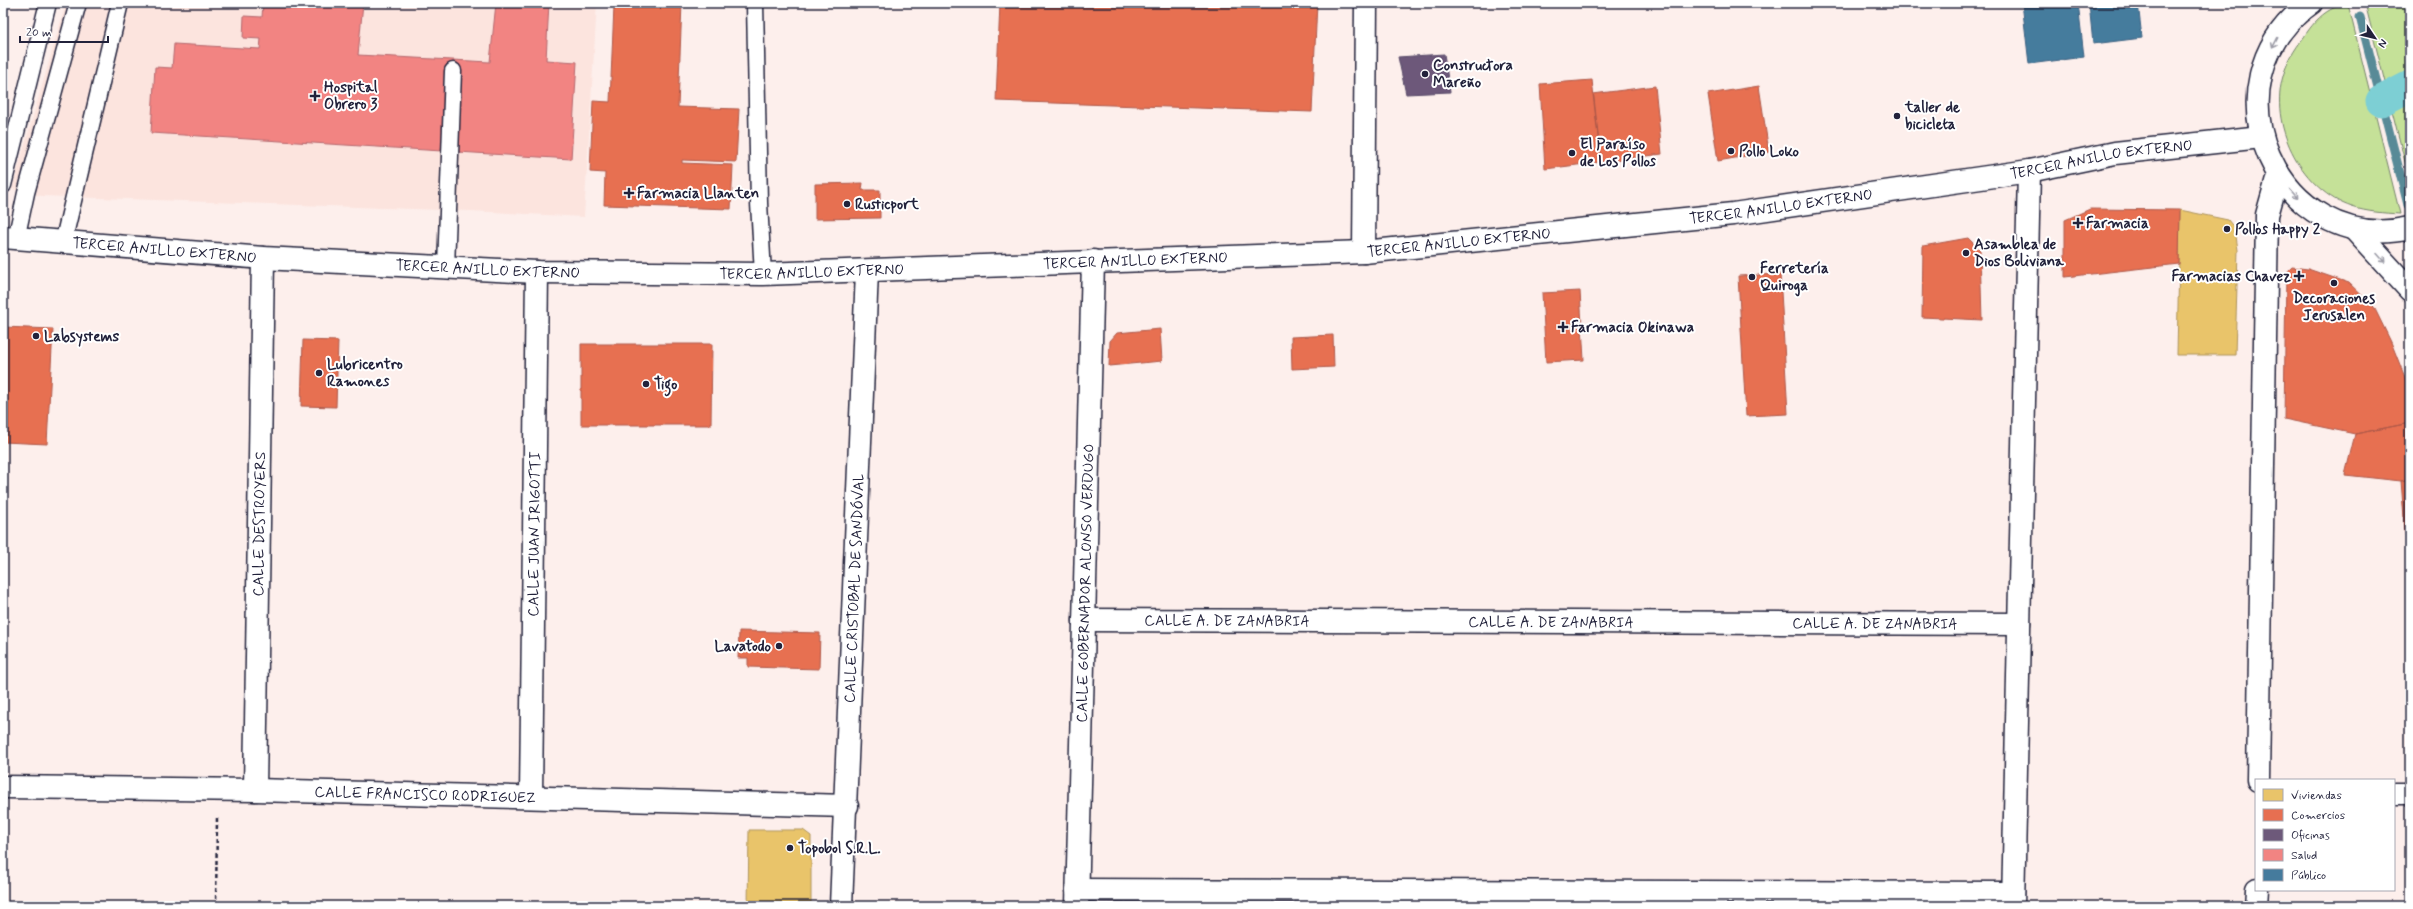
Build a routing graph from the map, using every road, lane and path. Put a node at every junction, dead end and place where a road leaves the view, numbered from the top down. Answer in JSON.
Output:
{"nodes":[{"id":1,"x":48,"y":3,"type":"edge"},
{"id":2,"x":78,"y":3,"type":"edge"},
{"id":3,"x":120,"y":3,"type":"edge"},
{"id":4,"x":754,"y":3,"type":"edge"},
{"id":5,"x":1366,"y":3,"type":"edge"},
{"id":6,"x":2302,"y":6,"type":"edge"},
{"id":7,"x":453,"y":71,"type":"dead end"},
{"id":8,"x":2261,"y":137,"type":"junction"},
{"id":9,"x":2029,"y":171,"type":"junction"},
{"id":10,"x":2278,"y":176,"type":"junction"},
{"id":11,"x":3,"y":186,"type":"edge"},
{"id":12,"x":2410,"y":228,"type":"edge"},
{"id":13,"x":2354,"y":229,"type":"junction"},
{"id":14,"x":10,"y":238,"type":"edge"},
{"id":15,"x":63,"y":244,"type":"junction"},
{"id":16,"x":1364,"y":252,"type":"junction"},
{"id":17,"x":263,"y":258,"type":"junction"},
{"id":18,"x":1093,"y":260,"type":"junction"},
{"id":19,"x":446,"y":268,"type":"junction"},
{"id":20,"x":867,"y":270,"type":"junction"},
{"id":21,"x":537,"y":272,"type":"junction"},
{"id":22,"x":763,"y":274,"type":"junction"},
{"id":23,"x":2410,"y":290,"type":"edge"},
{"id":24,"x":1084,"y":620,"type":"junction"},
{"id":25,"x":2019,"y":624,"type":"junction"},
{"id":26,"x":2258,"y":779,"type":"edge"},
{"id":27,"x":3,"y":788,"type":"edge"},
{"id":28,"x":218,"y":790,"type":"junction"},
{"id":29,"x":255,"y":790,"type":"junction"},
{"id":30,"x":2395,"y":794,"type":"edge"},
{"id":31,"x":2410,"y":794,"type":"edge"},
{"id":32,"x":531,"y":796,"type":"junction"},
{"id":33,"x":846,"y":806,"type":"junction"},
{"id":34,"x":2257,"y":891,"type":"edge"},
{"id":35,"x":1077,"y":898,"type":"edge"},
{"id":36,"x":2013,"y":900,"type":"edge"},
{"id":37,"x":216,"y":906,"type":"edge"},
{"id":38,"x":841,"y":906,"type":"edge"},
{"id":39,"x":2256,"y":906,"type":"edge"}],
"edges":[{"from":1,"to":11,"type":"lane"},
{"from":2,"to":14,"type":"lane"},
{"from":3,"to":15,"type":"lane"},
{"from":4,"to":22,"type":"lane"},
{"from":5,"to":16,"type":"street"},
{"from":6,"to":8,"type":"street","one_way":true},
{"from":7,"to":19,"type":"lane"},
{"from":8,"to":9,"type":"street","name":"TERCER ANILLO EXTERNO"},
{"from":8,"to":10,"type":"street"},
{"from":9,"to":16,"type":"street","name":"TERCER ANILLO EXTERNO"},
{"from":9,"to":25,"type":"street"},
{"from":10,"to":13,"type":"street","one_way":true},
{"from":10,"to":26,"type":"street"},
{"from":12,"to":13,"type":"street"},
{"from":13,"to":23,"type":"street","one_way":true},
{"from":14,"to":15,"type":"street","name":"TERCER ANILLO EXTERNO"},
{"from":15,"to":17,"type":"street","name":"TERCER ANILLO EXTERNO"},
{"from":16,"to":18,"type":"street","name":"TERCER ANILLO EXTERNO"},
{"from":17,"to":19,"type":"street","name":"TERCER ANILLO EXTERNO"},
{"from":17,"to":29,"type":"street","name":"CALLE DESTROYERS"},
{"from":18,"to":20,"type":"street","name":"TERCER ANILLO EXTERNO"},
{"from":18,"to":24,"type":"street","name":"CALLE GOBERNADOR ALONSO VERDUGO"},
{"from":19,"to":21,"type":"street","name":"TERCER ANILLO EXTERNO"},
{"from":20,"to":22,"type":"street","name":"TERCER ANILLO EXTERNO"},
{"from":20,"to":33,"type":"street","name":"CALLE CRISTOBAL DE SANDÓVAL"},
{"from":21,"to":22,"type":"street","name":"TERCER ANILLO EXTERNO"},
{"from":21,"to":32,"type":"street","name":"CALLE JUAN IRIGOTTI"},
{"from":24,"to":25,"type":"street","name":"CALLE A. DE ZANABRIA"},
{"from":24,"to":35,"type":"street","name":"CALLE GOBERNADOR ALONSO VERDUGO"},
{"from":25,"to":36,"type":"street"},
{"from":27,"to":28,"type":"street","name":"CALLE FRANCISCO RODRIGUEZ"},
{"from":28,"to":29,"type":"street","name":"CALLE FRANCISCO RODRIGUEZ"},
{"from":28,"to":37,"type":"path"},
{"from":29,"to":32,"type":"street","name":"CALLE FRANCISCO RODRIGUEZ"},
{"from":30,"to":31,"type":"street"},
{"from":32,"to":33,"type":"street","name":"CALLE FRANCISCO RODRIGUEZ"},
{"from":33,"to":38,"type":"street","name":"CALLE CRISTOBAL DE SANDÓVAL"},
{"from":34,"to":39,"type":"street"},
{"from":35,"to":36,"type":"street"}]}
